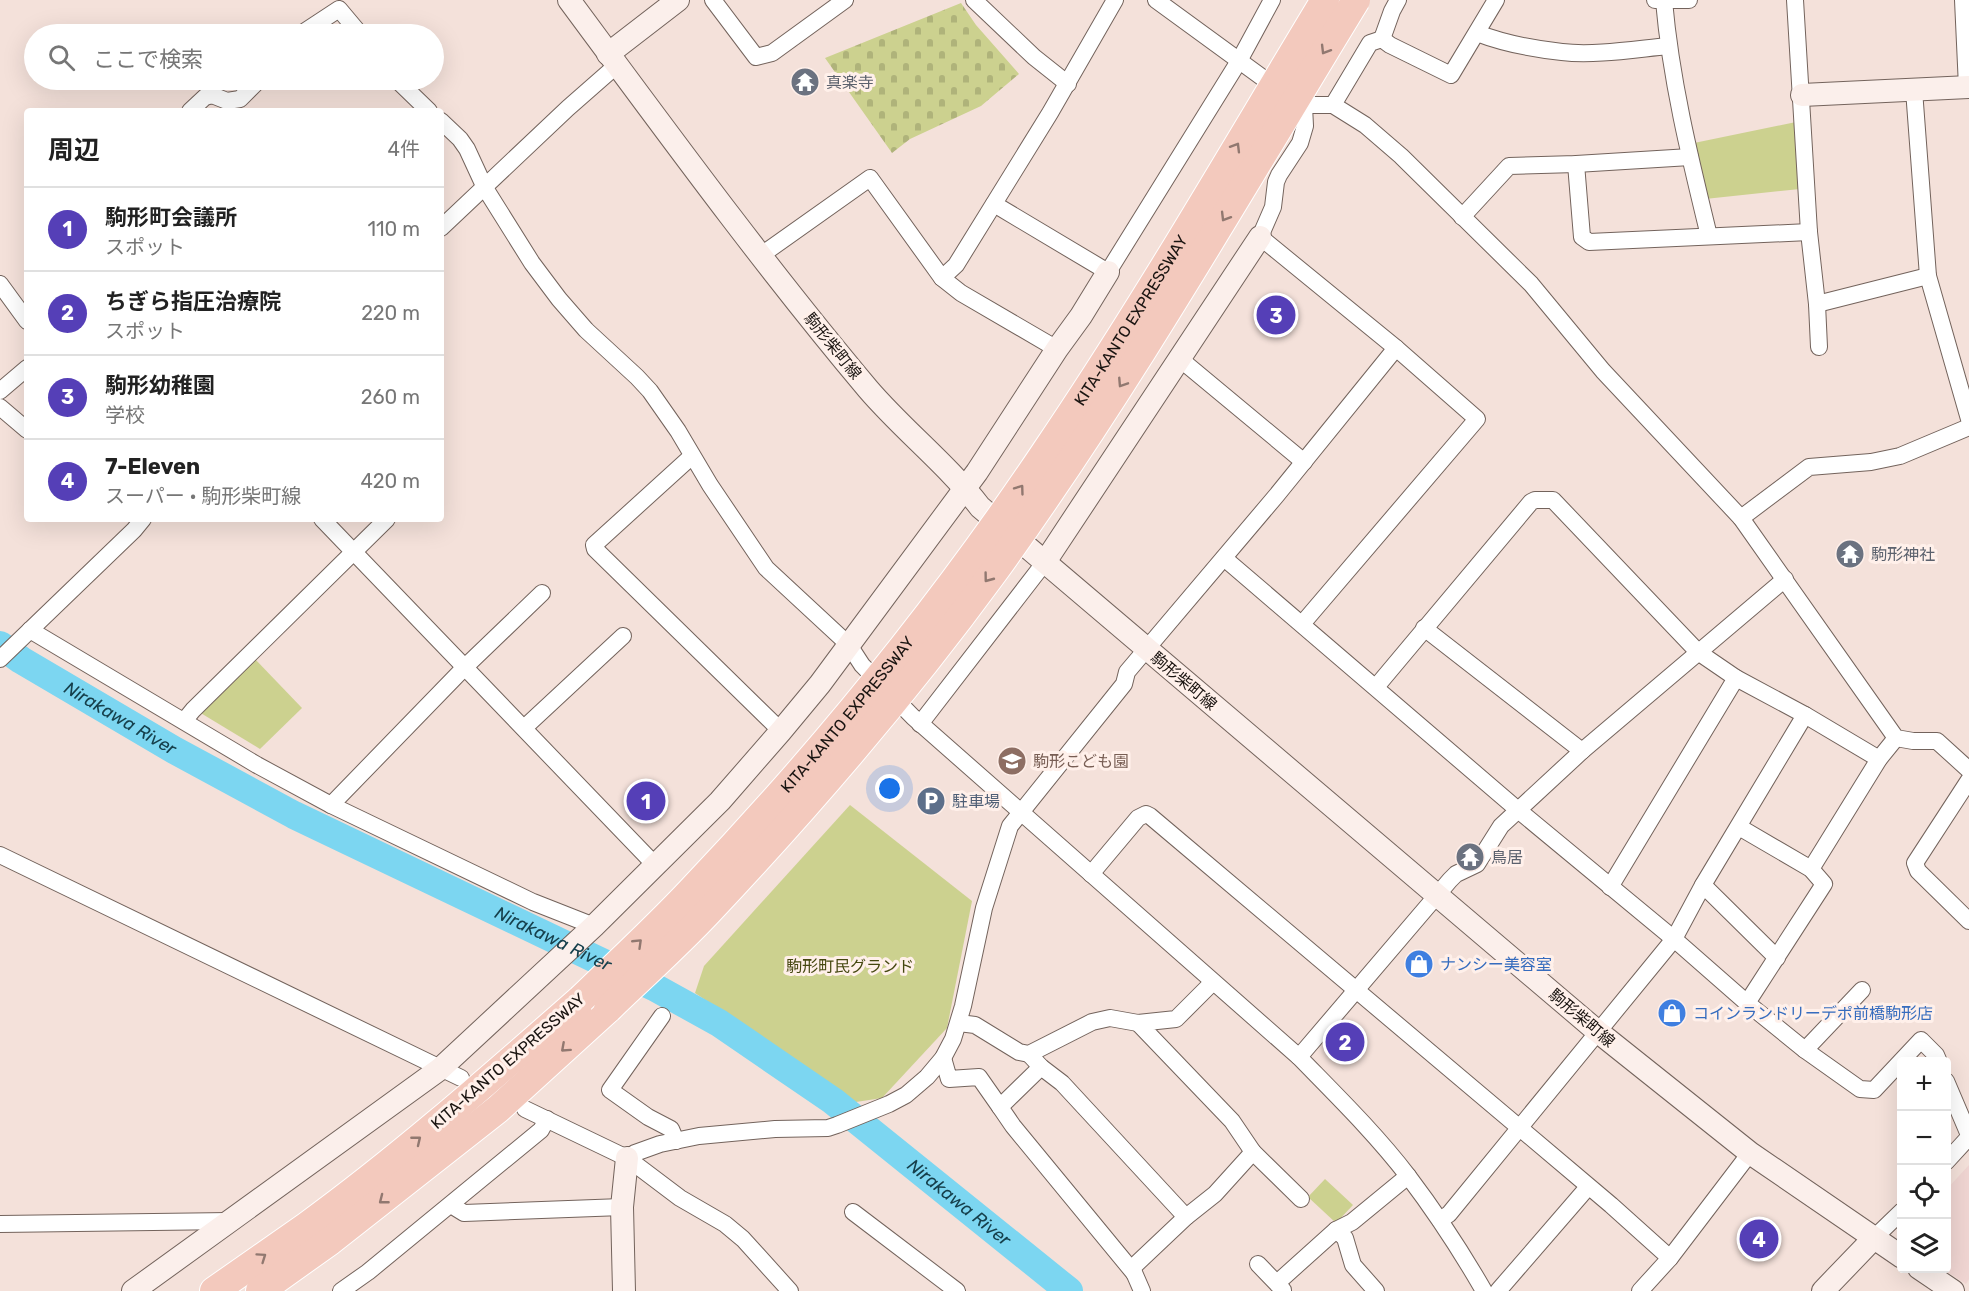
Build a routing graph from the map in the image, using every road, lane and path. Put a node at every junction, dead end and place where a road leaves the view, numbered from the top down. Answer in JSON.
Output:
{"nodes":[{"id":1,"x":569,"y":0,"type":"edge"},
{"id":2,"x":678,"y":0,"type":"edge"},
{"id":3,"x":713,"y":0,"type":"edge"},
{"id":4,"x":845,"y":0,"type":"edge"},
{"id":5,"x":974,"y":0,"type":"edge"},
{"id":6,"x":1115,"y":0,"type":"edge"},
{"id":7,"x":1156,"y":0,"type":"edge"},
{"id":8,"x":1272,"y":0,"type":"edge"},
{"id":9,"x":1325,"y":0,"type":"edge"},
{"id":10,"x":1356,"y":0,"type":"edge"},
{"id":11,"x":1398,"y":0,"type":"edge"},
{"id":12,"x":1496,"y":0,"type":"edge"},
{"id":13,"x":1659,"y":0,"type":"edge"},
{"id":14,"x":1689,"y":0,"type":"edge"},
{"id":15,"x":1795,"y":0,"type":"edge"},
{"id":16,"x":1963,"y":0,"type":"edge"},
{"id":17,"x":316,"y":24,"type":"edge"},
{"id":18,"x":352,"y":24,"type":"edge"},
{"id":19,"x":1477,"y":33,"type":"junction"},
{"id":20,"x":1382,"y":39,"type":"junction"},
{"id":21,"x":1668,"y":46,"type":"junction"},
{"id":22,"x":613,"y":59,"type":"junction"},
{"id":23,"x":1239,"y":61,"type":"junction"},
{"id":24,"x":1068,"y":84,"type":"junction"},
{"id":25,"x":1968,"y":87,"type":"edge"},
{"id":26,"x":249,"y":90,"type":"edge"},
{"id":27,"x":407,"y":90,"type":"edge"},
{"id":28,"x":1914,"y":90,"type":"junction"},
{"id":29,"x":1802,"y":95,"type":"junction"},
{"id":30,"x":1333,"y":105,"type":"junction"},
{"id":31,"x":1304,"y":106,"type":"junction"},
{"id":32,"x":193,"y":108,"type":"edge"},
{"id":33,"x":426,"y":108,"type":"edge"},
{"id":34,"x":444,"y":124,"type":"edge"},
{"id":35,"x":1690,"y":157,"type":"junction"},
{"id":36,"x":1576,"y":164,"type":"junction"},
{"id":37,"x":485,"y":188,"type":"junction"},
{"id":38,"x":994,"y":204,"type":"junction"},
{"id":39,"x":1462,"y":217,"type":"junction"},
{"id":40,"x":444,"y":225,"type":"edge"},
{"id":41,"x":1809,"y":232,"type":"junction"},
{"id":42,"x":1709,"y":236,"type":"junction"},
{"id":43,"x":1260,"y":237,"type":"junction"},
{"id":44,"x":760,"y":256,"type":"junction"},
{"id":45,"x":1108,"y":272,"type":"junction"},
{"id":46,"x":1928,"y":276,"type":"junction"},
{"id":47,"x":942,"y":278,"type":"junction"},
{"id":48,"x":0,"y":284,"type":"edge"},
{"id":49,"x":1817,"y":304,"type":"junction"},
{"id":50,"x":24,"y":317,"type":"edge"},
{"id":51,"x":1819,"y":347,"type":"dead end"},
{"id":52,"x":1396,"y":348,"type":"junction"},
{"id":53,"x":1057,"y":349,"type":"junction"},
{"id":54,"x":1180,"y":359,"type":"junction"},
{"id":55,"x":24,"y":370,"type":"edge"},
{"id":56,"x":0,"y":390,"type":"edge"},
{"id":57,"x":0,"y":407,"type":"edge"},
{"id":58,"x":1969,"y":418,"type":"edge"},
{"id":59,"x":24,"y":427,"type":"edge"},
{"id":60,"x":1969,"y":427,"type":"edge"},
{"id":61,"x":692,"y":456,"type":"junction"},
{"id":62,"x":1304,"y":462,"type":"junction"},
{"id":63,"x":965,"y":487,"type":"junction"},
{"id":64,"x":1741,"y":518,"type":"junction"},
{"id":65,"x":141,"y":522,"type":"edge"},
{"id":66,"x":325,"y":522,"type":"edge"},
{"id":67,"x":384,"y":522,"type":"edge"},
{"id":68,"x":352,"y":551,"type":"junction"},
{"id":69,"x":1224,"y":558,"type":"junction"},
{"id":70,"x":1045,"y":562,"type":"junction"},
{"id":71,"x":1785,"y":579,"type":"junction"},
{"id":72,"x":542,"y":593,"type":"dead end"},
{"id":73,"x":1302,"y":624,"type":"junction"},
{"id":74,"x":1424,"y":628,"type":"junction"},
{"id":75,"x":28,"y":632,"type":"junction"},
{"id":76,"x":623,"y":636,"type":"dead end"},
{"id":77,"x":849,"y":645,"type":"junction"},
{"id":78,"x":1147,"y":650,"type":"junction"},
{"id":79,"x":1698,"y":652,"type":"junction"},
{"id":80,"x":0,"y":659,"type":"edge"},
{"id":81,"x":465,"y":667,"type":"junction"},
{"id":82,"x":1736,"y":678,"type":"junction"},
{"id":83,"x":1376,"y":687,"type":"junction"},
{"id":84,"x":1805,"y":715,"type":"junction"},
{"id":85,"x":184,"y":722,"type":"junction"},
{"id":86,"x":920,"y":724,"type":"junction"},
{"id":87,"x":524,"y":728,"type":"junction"},
{"id":88,"x":781,"y":731,"type":"junction"},
{"id":89,"x":1896,"y":738,"type":"junction"},
{"id":90,"x":1582,"y":751,"type":"junction"},
{"id":91,"x":1879,"y":759,"type":"junction"},
{"id":92,"x":1969,"y":770,"type":"edge"},
{"id":93,"x":1969,"y":780,"type":"edge"},
{"id":94,"x":331,"y":805,"type":"junction"},
{"id":95,"x":1518,"y":810,"type":"junction"},
{"id":96,"x":1020,"y":812,"type":"junction"},
{"id":97,"x":1739,"y":827,"type":"junction"},
{"id":98,"x":0,"y":855,"type":"edge"},
{"id":99,"x":656,"y":866,"type":"junction"},
{"id":100,"x":1811,"y":869,"type":"junction"},
{"id":101,"x":1091,"y":874,"type":"junction"},
{"id":102,"x":1703,"y":885,"type":"junction"},
{"id":103,"x":1610,"y":887,"type":"junction"},
{"id":104,"x":1437,"y":895,"type":"junction"},
{"id":105,"x":1969,"y":921,"type":"edge"},
{"id":106,"x":592,"y":928,"type":"junction"},
{"id":107,"x":1674,"y":939,"type":"junction"},
{"id":108,"x":1777,"y":958,"type":"junction"},
{"id":109,"x":1213,"y":982,"type":"junction"},
{"id":110,"x":1356,"y":990,"type":"junction"},
{"id":111,"x":1862,"y":990,"type":"dead end"},
{"id":112,"x":1747,"y":1003,"type":"junction"},
{"id":113,"x":662,"y":1016,"type":"dead end"},
{"id":114,"x":958,"y":1023,"type":"junction"},
{"id":115,"x":1138,"y":1023,"type":"junction"},
{"id":116,"x":1597,"y":1031,"type":"junction"},
{"id":117,"x":1805,"y":1050,"type":"junction"},
{"id":118,"x":1029,"y":1054,"type":"junction"},
{"id":119,"x":1299,"y":1057,"type":"junction"},
{"id":120,"x":1905,"y":1057,"type":"edge"},
{"id":121,"x":1937,"y":1057,"type":"edge"},
{"id":122,"x":943,"y":1058,"type":"junction"},
{"id":123,"x":1897,"y":1066,"type":"edge"},
{"id":124,"x":440,"y":1068,"type":"junction"},
{"id":125,"x":1041,"y":1068,"type":"junction"},
{"id":126,"x":461,"y":1078,"type":"dead end"},
{"id":127,"x":1951,"y":1091,"type":"edge"},
{"id":128,"x":1000,"y":1107,"type":"junction"},
{"id":129,"x":525,"y":1109,"type":"dead end"},
{"id":130,"x":547,"y":1119,"type":"junction"},
{"id":131,"x":1518,"y":1129,"type":"junction"},
{"id":132,"x":1969,"y":1136,"type":"edge"},
{"id":133,"x":676,"y":1141,"type":"junction"},
{"id":134,"x":1253,"y":1152,"type":"junction"},
{"id":135,"x":1750,"y":1153,"type":"junction"},
{"id":136,"x":1951,"y":1157,"type":"edge"},
{"id":137,"x":627,"y":1158,"type":"junction"},
{"id":138,"x":1408,"y":1176,"type":"junction"},
{"id":139,"x":1588,"y":1187,"type":"junction"},
{"id":140,"x":1301,"y":1199,"type":"dead end"},
{"id":141,"x":451,"y":1204,"type":"junction"},
{"id":142,"x":622,"y":1207,"type":"junction"},
{"id":143,"x":853,"y":1212,"type":"dead end"},
{"id":144,"x":1897,"y":1216,"type":"edge"},
{"id":145,"x":1186,"y":1217,"type":"junction"},
{"id":146,"x":1440,"y":1220,"type":"junction"},
{"id":147,"x":230,"y":1221,"type":"junction"},
{"id":148,"x":0,"y":1224,"type":"edge"},
{"id":149,"x":1336,"y":1230,"type":"junction"},
{"id":150,"x":1873,"y":1239,"type":"junction"},
{"id":151,"x":1897,"y":1254,"type":"edge"},
{"id":152,"x":1670,"y":1258,"type":"junction"},
{"id":153,"x":1258,"y":1264,"type":"dead end"},
{"id":154,"x":1134,"y":1273,"type":"junction"},
{"id":155,"x":1925,"y":1273,"type":"edge"},
{"id":156,"x":1280,"y":1287,"type":"edge"},
{"id":157,"x":134,"y":1291,"type":"edge"},
{"id":158,"x":214,"y":1291,"type":"edge"},
{"id":159,"x":260,"y":1291,"type":"edge"},
{"id":160,"x":340,"y":1291,"type":"edge"},
{"id":161,"x":624,"y":1291,"type":"edge"},
{"id":162,"x":790,"y":1291,"type":"edge"},
{"id":163,"x":957,"y":1291,"type":"edge"},
{"id":164,"x":1142,"y":1291,"type":"edge"},
{"id":165,"x":1376,"y":1291,"type":"edge"},
{"id":166,"x":1484,"y":1291,"type":"edge"},
{"id":167,"x":1498,"y":1291,"type":"edge"},
{"id":168,"x":1640,"y":1291,"type":"edge"},
{"id":169,"x":1822,"y":1291,"type":"edge"},
{"id":170,"x":1953,"y":1291,"type":"edge"}],
"edges":[{"from":1,"to":22,"type":"street","name":"駒形柴町線"},
{"from":2,"to":22,"type":"street"},
{"from":3,"to":4,"type":"street"},
{"from":5,"to":24,"type":"street"},
{"from":6,"to":24,"type":"street"},
{"from":7,"to":23,"type":"street"},
{"from":8,"to":23,"type":"street"},
{"from":158,"to":9,"type":"highway","name":"KITA-KANTO EXPRESSWAY","one_way":true,"bridge":true},
{"from":10,"to":159,"type":"highway","name":"KITA-KANTO EXPRESSWAY","one_way":true,"bridge":true},
{"from":11,"to":20,"type":"street"},
{"from":12,"to":19,"type":"street"},
{"from":13,"to":14,"type":"street"},
{"from":13,"to":21,"type":"street"},
{"from":15,"to":29,"type":"street"},
{"from":16,"to":25,"type":"street"},
{"from":17,"to":18,"type":"street"},
{"from":19,"to":20,"type":"street"},
{"from":19,"to":21,"type":"street"},
{"from":20,"to":30,"type":"street"},
{"from":21,"to":35,"type":"street"},
{"from":22,"to":37,"type":"street"},
{"from":22,"to":44,"type":"street","name":"駒形柴町線"},
{"from":23,"to":31,"type":"street"},
{"from":23,"to":45,"type":"street"},
{"from":24,"to":38,"type":"street"},
{"from":25,"to":28,"type":"street"},
{"from":26,"to":32,"type":"street"},
{"from":27,"to":33,"type":"street"},
{"from":28,"to":29,"type":"street"},
{"from":28,"to":46,"type":"street"},
{"from":29,"to":41,"type":"street"},
{"from":30,"to":31,"type":"street"},
{"from":30,"to":39,"type":"street"},
{"from":31,"to":43,"type":"street"},
{"from":34,"to":37,"type":"street"},
{"from":35,"to":36,"type":"street"},
{"from":35,"to":42,"type":"street"},
{"from":36,"to":39,"type":"street"},
{"from":36,"to":42,"type":"street"},
{"from":37,"to":40,"type":"street"},
{"from":37,"to":61,"type":"street"},
{"from":38,"to":45,"type":"street"},
{"from":38,"to":47,"type":"street"},
{"from":39,"to":64,"type":"street"},
{"from":41,"to":42,"type":"street"},
{"from":41,"to":49,"type":"street"},
{"from":43,"to":52,"type":"street"},
{"from":43,"to":54,"type":"street"},
{"from":44,"to":47,"type":"street"},
{"from":44,"to":63,"type":"street","name":"駒形柴町線"},
{"from":45,"to":53,"type":"street"},
{"from":46,"to":49,"type":"street"},
{"from":46,"to":58,"type":"street"},
{"from":47,"to":53,"type":"street"},
{"from":48,"to":50,"type":"street"},
{"from":49,"to":51,"type":"street"},
{"from":52,"to":62,"type":"street"},
{"from":52,"to":73,"type":"street"},
{"from":53,"to":63,"type":"street"},
{"from":54,"to":62,"type":"street"},
{"from":54,"to":70,"type":"street"},
{"from":55,"to":56,"type":"street"},
{"from":57,"to":59,"type":"street"},
{"from":60,"to":64,"type":"street"},
{"from":61,"to":77,"type":"street"},
{"from":61,"to":88,"type":"street"},
{"from":62,"to":69,"type":"street"},
{"from":63,"to":70,"type":"street","name":"駒形柴町線"},
{"from":63,"to":77,"type":"street"},
{"from":64,"to":71,"type":"street"},
{"from":65,"to":75,"type":"street"},
{"from":66,"to":68,"type":"street"},
{"from":67,"to":68,"type":"street"},
{"from":68,"to":81,"type":"street"},
{"from":68,"to":85,"type":"street"},
{"from":69,"to":73,"type":"street"},
{"from":69,"to":78,"type":"street"},
{"from":70,"to":78,"type":"street","name":"駒形柴町線"},
{"from":70,"to":86,"type":"street"},
{"from":71,"to":79,"type":"street"},
{"from":71,"to":89,"type":"street"},
{"from":72,"to":81,"type":"street"},
{"from":73,"to":83,"type":"street"},
{"from":74,"to":79,"type":"street"},
{"from":74,"to":83,"type":"street"},
{"from":74,"to":90,"type":"street"},
{"from":75,"to":80,"type":"street"},
{"from":75,"to":85,"type":"street"},
{"from":76,"to":87,"type":"street"},
{"from":77,"to":86,"type":"street"},
{"from":77,"to":88,"type":"street"},
{"from":78,"to":96,"type":"street"},
{"from":78,"to":104,"type":"street","name":"駒形柴町線"},
{"from":79,"to":82,"type":"street"},
{"from":79,"to":90,"type":"street"},
{"from":81,"to":87,"type":"street"},
{"from":81,"to":94,"type":"street"},
{"from":82,"to":84,"type":"street"},
{"from":82,"to":103,"type":"street"},
{"from":83,"to":95,"type":"street"},
{"from":84,"to":91,"type":"street"},
{"from":84,"to":97,"type":"street"},
{"from":85,"to":94,"type":"street"},
{"from":86,"to":96,"type":"street"},
{"from":87,"to":99,"type":"street"},
{"from":88,"to":99,"type":"street"},
{"from":89,"to":91,"type":"street"},
{"from":89,"to":92,"type":"street"},
{"from":90,"to":95,"type":"street"},
{"from":91,"to":100,"type":"street"},
{"from":93,"to":105,"type":"street"},
{"from":94,"to":106,"type":"street"},
{"from":95,"to":103,"type":"street"},
{"from":95,"to":104,"type":"street"},
{"from":96,"to":101,"type":"street"},
{"from":96,"to":114,"type":"street"},
{"from":97,"to":100,"type":"street"},
{"from":97,"to":102,"type":"street"},
{"from":98,"to":124,"type":"street"},
{"from":99,"to":106,"type":"street"},
{"from":100,"to":108,"type":"street"},
{"from":101,"to":109,"type":"street"},
{"from":101,"to":110,"type":"street"},
{"from":102,"to":107,"type":"street"},
{"from":102,"to":108,"type":"street"},
{"from":103,"to":107,"type":"street"},
{"from":104,"to":110,"type":"street"},
{"from":104,"to":116,"type":"street","name":"駒形柴町線"},
{"from":106,"to":124,"type":"street"},
{"from":107,"to":112,"type":"street"},
{"from":107,"to":116,"type":"street"},
{"from":108,"to":112,"type":"street"},
{"from":109,"to":115,"type":"street"},
{"from":109,"to":119,"type":"street"},
{"from":110,"to":119,"type":"street"},
{"from":110,"to":131,"type":"street"},
{"from":111,"to":117,"type":"street"},
{"from":112,"to":117,"type":"street"},
{"from":113,"to":133,"type":"street"},
{"from":114,"to":118,"type":"street"},
{"from":114,"to":122,"type":"street"},
{"from":115,"to":118,"type":"street"},
{"from":115,"to":134,"type":"street"},
{"from":116,"to":131,"type":"street"},
{"from":116,"to":135,"type":"street","name":"駒形柴町線"},
{"from":117,"to":123,"type":"street"},
{"from":118,"to":125,"type":"street"},
{"from":119,"to":138,"type":"street"},
{"from":120,"to":121,"type":"street"},
{"from":122,"to":128,"type":"street"},
{"from":122,"to":133,"type":"street"},
{"from":124,"to":126,"type":"street"},
{"from":124,"to":147,"type":"street"},
{"from":125,"to":128,"type":"street"},
{"from":125,"to":145,"type":"street"},
{"from":127,"to":132,"type":"street"},
{"from":128,"to":154,"type":"street"},
{"from":129,"to":130,"type":"street"},
{"from":130,"to":137,"type":"street"},
{"from":130,"to":141,"type":"street"},
{"from":131,"to":139,"type":"street"},
{"from":131,"to":146,"type":"street"},
{"from":132,"to":136,"type":"street"},
{"from":133,"to":137,"type":"street"},
{"from":134,"to":140,"type":"street"},
{"from":134,"to":145,"type":"street"},
{"from":135,"to":150,"type":"street","name":"駒形柴町線"},
{"from":135,"to":152,"type":"street"},
{"from":137,"to":142,"type":"street"},
{"from":137,"to":162,"type":"street"},
{"from":138,"to":146,"type":"street"},
{"from":138,"to":149,"type":"street"},
{"from":139,"to":152,"type":"street"},
{"from":139,"to":167,"type":"street"},
{"from":141,"to":142,"type":"street"},
{"from":141,"to":160,"type":"street"},
{"from":142,"to":161,"type":"street"},
{"from":143,"to":163,"type":"street"},
{"from":144,"to":150,"type":"street"},
{"from":145,"to":154,"type":"street"},
{"from":146,"to":166,"type":"street"},
{"from":147,"to":148,"type":"street"},
{"from":147,"to":157,"type":"street"},
{"from":149,"to":156,"type":"street"},
{"from":149,"to":165,"type":"street"},
{"from":150,"to":151,"type":"street","name":"駒形柴町線"},
{"from":150,"to":169,"type":"street"},
{"from":152,"to":168,"type":"street"},
{"from":153,"to":156,"type":"street"},
{"from":154,"to":164,"type":"street"},
{"from":155,"to":170,"type":"street"}]}
